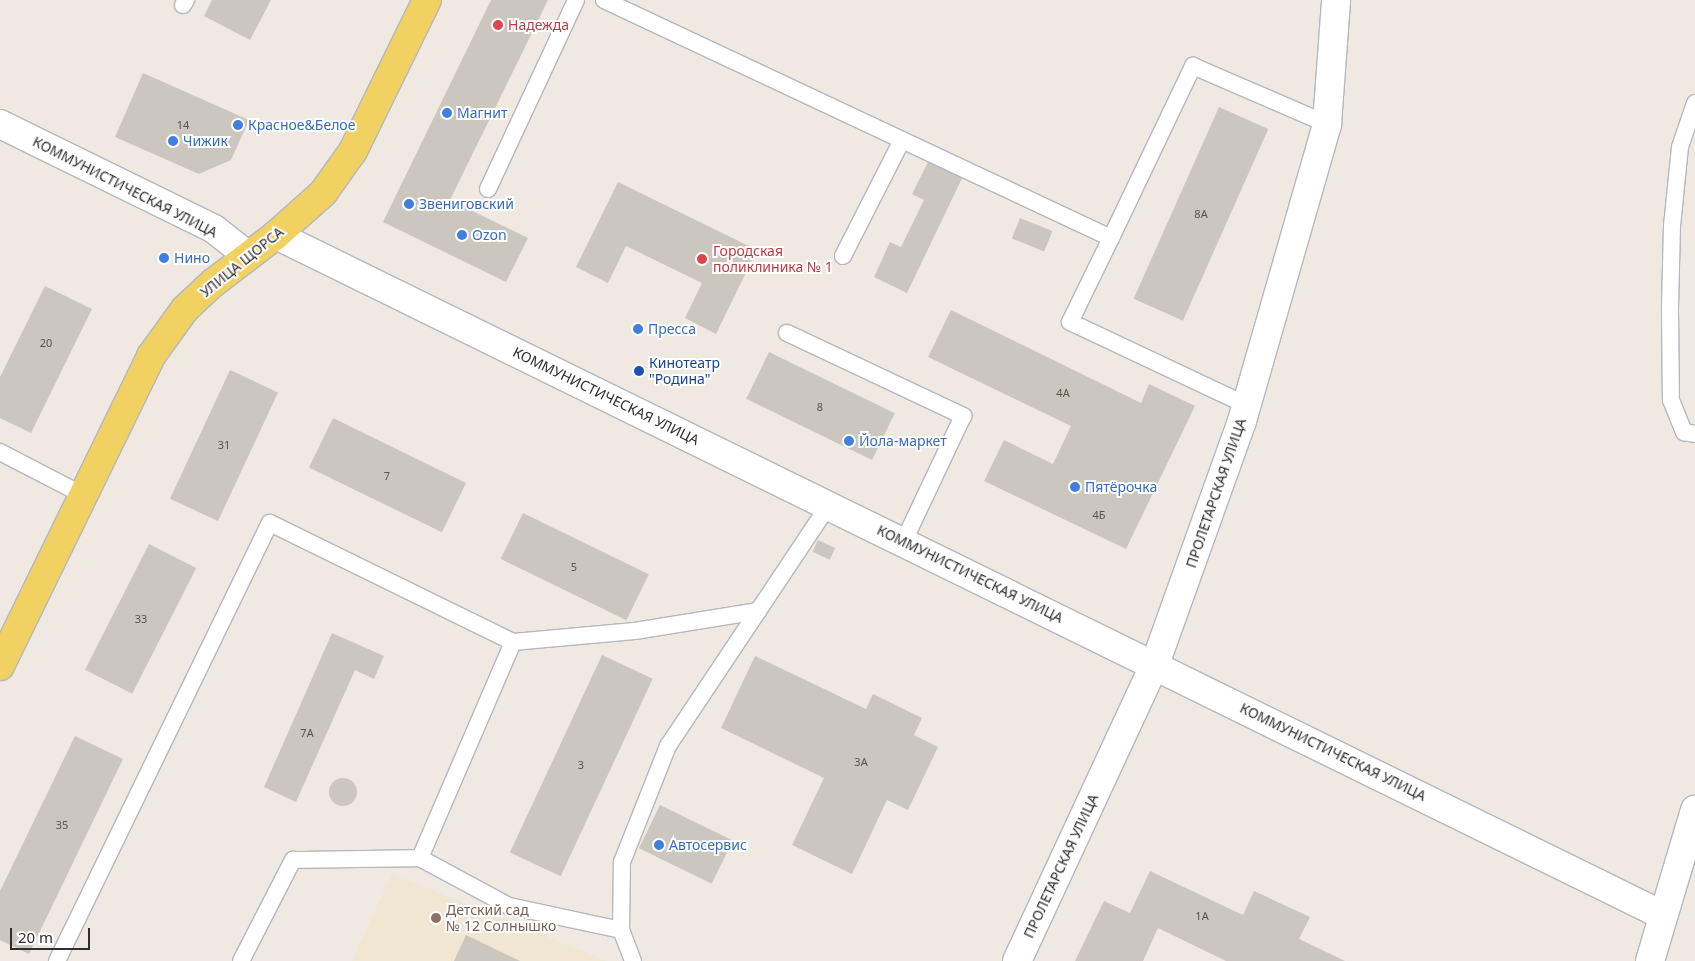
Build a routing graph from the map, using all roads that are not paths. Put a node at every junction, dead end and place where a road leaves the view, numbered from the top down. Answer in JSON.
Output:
{"nodes":[{"id":1,"x":427,"y":0,"type":"edge"},
{"id":2,"x":576,"y":0,"type":"edge"},
{"id":3,"x":604,"y":0,"type":"edge"},
{"id":4,"x":1336,"y":0,"type":"edge"},
{"id":5,"x":1695,"y":103,"type":"edge"},
{"id":6,"x":0,"y":124,"type":"edge"},
{"id":7,"x":1327,"y":124,"type":"junction"},
{"id":8,"x":902,"y":140,"type":"junction"},
{"id":9,"x":488,"y":189,"type":"dead end"},
{"id":10,"x":276,"y":235,"type":"junction"},
{"id":11,"x":1110,"y":238,"type":"junction"},
{"id":12,"x":247,"y":255,"type":"junction"},
{"id":13,"x":843,"y":256,"type":"dead end"},
{"id":14,"x":787,"y":333,"type":"dead end"},
{"id":15,"x":1246,"y":405,"type":"junction"},
{"id":16,"x":1695,"y":434,"type":"edge"},
{"id":17,"x":0,"y":452,"type":"edge"},
{"id":18,"x":83,"y":495,"type":"junction"},
{"id":19,"x":829,"y":505,"type":"junction"},
{"id":20,"x":904,"y":541,"type":"junction"},
{"id":21,"x":758,"y":611,"type":"junction"},
{"id":22,"x":512,"y":642,"type":"junction"},
{"id":23,"x":1155,"y":664,"type":"junction"},
{"id":24,"x":0,"y":666,"type":"edge"},
{"id":25,"x":1695,"y":810,"type":"edge"},
{"id":26,"x":420,"y":858,"type":"junction"},
{"id":27,"x":1662,"y":915,"type":"junction"},
{"id":28,"x":622,"y":930,"type":"junction"},
{"id":29,"x":57,"y":961,"type":"edge"},
{"id":30,"x":241,"y":961,"type":"edge"},
{"id":31,"x":633,"y":961,"type":"edge"},
{"id":32,"x":1017,"y":961,"type":"edge"},
{"id":33,"x":1650,"y":961,"type":"edge"}],
"edges":[{"from":1,"to":10,"type":"main road","name":"УЛИЦА ЩОРСА"},
{"from":2,"to":9,"type":"lane"},
{"from":3,"to":8,"type":"lane"},
{"from":4,"to":7,"type":"street","name":"ПРОЛЕТАРСКАЯ УЛИЦА"},
{"from":5,"to":16,"type":"lane"},
{"from":6,"to":12,"type":"street","name":"КОММУНИСТИЧЕСКАЯ УЛИЦА"},
{"from":7,"to":11,"type":"lane"},
{"from":7,"to":15,"type":"street","name":"ПРОЛЕТАРСКАЯ УЛИЦА"},
{"from":8,"to":11,"type":"lane"},
{"from":8,"to":13,"type":"lane"},
{"from":10,"to":12,"type":"main road","name":"УЛИЦА ЩОРСА"},
{"from":10,"to":19,"type":"street","name":"КОММУНИСТИЧЕСКАЯ УЛИЦА"},
{"from":11,"to":15,"type":"lane"},
{"from":12,"to":18,"type":"main road","name":"УЛИЦА ЩОРСА"},
{"from":14,"to":20,"type":"lane"},
{"from":15,"to":23,"type":"street","name":"ПРОЛЕТАРСКАЯ УЛИЦА"},
{"from":17,"to":18,"type":"lane"},
{"from":18,"to":24,"type":"main road","name":"УЛИЦА ЩОРСА"},
{"from":19,"to":20,"type":"street","name":"КОММУНИСТИЧЕСКАЯ УЛИЦА"},
{"from":19,"to":21,"type":"lane"},
{"from":20,"to":23,"type":"street","name":"КОММУНИСТИЧЕСКАЯ УЛИЦА"},
{"from":21,"to":22,"type":"lane"},
{"from":21,"to":28,"type":"lane"},
{"from":22,"to":26,"type":"lane"},
{"from":22,"to":29,"type":"lane"},
{"from":23,"to":27,"type":"street","name":"КОММУНИСТИЧЕСКАЯ УЛИЦА"},
{"from":23,"to":32,"type":"street","name":"ПРОЛЕТАРСКАЯ УЛИЦА"},
{"from":25,"to":27,"type":"street"},
{"from":26,"to":28,"type":"lane"},
{"from":26,"to":30,"type":"lane"},
{"from":27,"to":33,"type":"street"},
{"from":28,"to":31,"type":"lane"}]}
